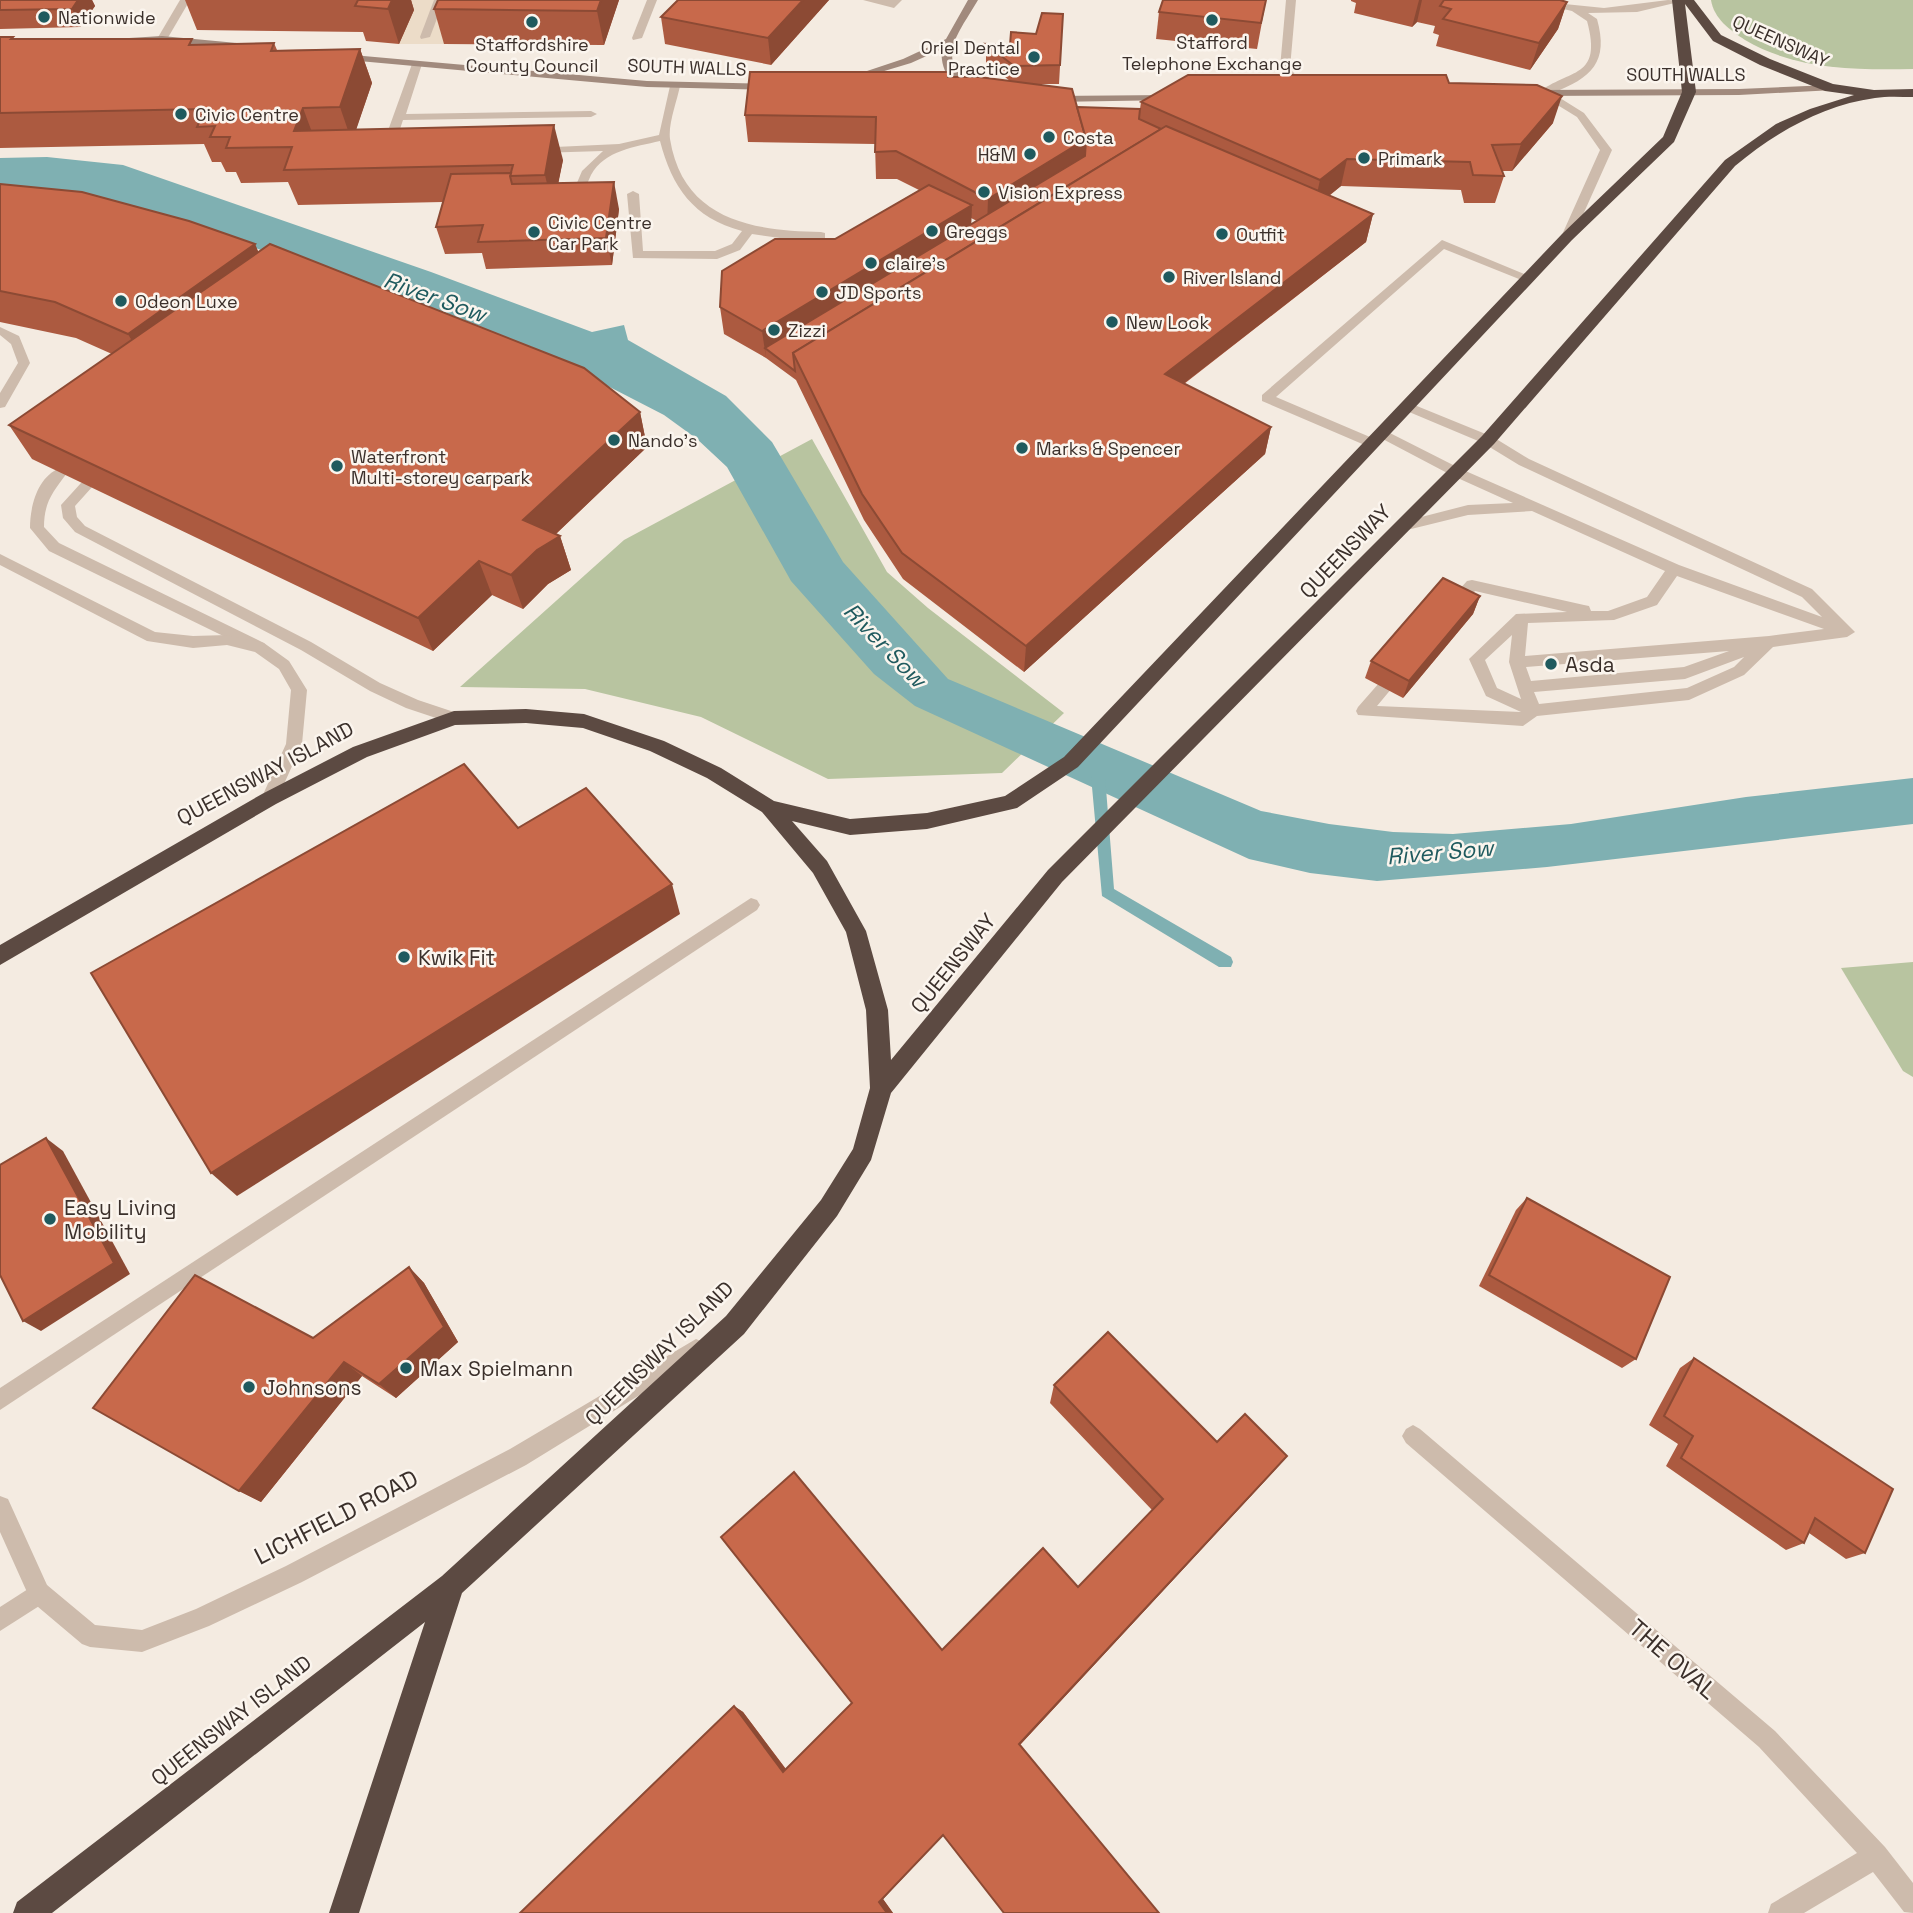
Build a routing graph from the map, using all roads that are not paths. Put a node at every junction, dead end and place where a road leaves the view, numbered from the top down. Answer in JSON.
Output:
{"nodes":[{"id":1,"x":185,"y":0,"type":"edge"},
{"id":2,"x":439,"y":0,"type":"edge"},
{"id":3,"x":652,"y":0,"type":"edge"},
{"id":4,"x":868,"y":0,"type":"edge"},
{"id":5,"x":897,"y":0,"type":"edge"},
{"id":6,"x":973,"y":0,"type":"edge"},
{"id":7,"x":1291,"y":0,"type":"edge"},
{"id":8,"x":1530,"y":0,"type":"edge"},
{"id":9,"x":1678,"y":0,"type":"edge"},
{"id":10,"x":1688,"y":0,"type":"edge"},
{"id":11,"x":1574,"y":10,"type":"junction"},
{"id":12,"x":425,"y":37,"type":"dead end"},
{"id":13,"x":637,"y":38,"type":"dead end"},
{"id":14,"x":162,"y":39,"type":"junction"},
{"id":15,"x":122,"y":41,"type":"edge"},
{"id":16,"x":950,"y":41,"type":"junction"},
{"id":17,"x":243,"y":47,"type":"edge"},
{"id":18,"x":324,"y":55,"type":"edge"},
{"id":19,"x":417,"y":64,"type":"junction"},
{"id":20,"x":832,"y":82,"type":"edge"},
{"id":21,"x":674,"y":86,"type":"junction"},
{"id":22,"x":780,"y":87,"type":"edge"},
{"id":23,"x":847,"y":87,"type":"edge"},
{"id":24,"x":861,"y":87,"type":"edge"},
{"id":25,"x":1830,"y":88,"type":"junction"},
{"id":26,"x":951,"y":92,"type":"edge"},
{"id":27,"x":1689,"y":92,"type":"junction"},
{"id":28,"x":1515,"y":93,"type":"edge"},
{"id":29,"x":1543,"y":93,"type":"junction"},
{"id":30,"x":1913,"y":93,"type":"edge"},
{"id":31,"x":1874,"y":94,"type":"junction"},
{"id":32,"x":1296,"y":97,"type":"edge"},
{"id":33,"x":1177,"y":98,"type":"edge"},
{"id":34,"x":1042,"y":99,"type":"edge"},
{"id":35,"x":591,"y":114,"type":"dead end"},
{"id":36,"x":399,"y":117,"type":"junction"},
{"id":37,"x":664,"y":138,"type":"junction"},
{"id":38,"x":619,"y":147,"type":"junction"},
{"id":39,"x":523,"y":150,"type":"edge"},
{"id":40,"x":399,"y":154,"type":"edge"},
{"id":41,"x":633,"y":194,"type":"dead end"},
{"id":42,"x":570,"y":216,"type":"edge"},
{"id":43,"x":748,"y":231,"type":"junction"},
{"id":44,"x":821,"y":236,"type":"edge"},
{"id":45,"x":1567,"y":237,"type":"junction"},
{"id":46,"x":1528,"y":278,"type":"junction"},
{"id":47,"x":0,"y":331,"type":"edge"},
{"id":48,"x":0,"y":404,"type":"edge"},
{"id":49,"x":1407,"y":406,"type":"junction"},
{"id":50,"x":1377,"y":438,"type":"junction"},
{"id":51,"x":1488,"y":440,"type":"junction"},
{"id":52,"x":1456,"y":472,"type":"junction"},
{"id":53,"x":60,"y":473,"type":"edge"},
{"id":54,"x":86,"y":486,"type":"edge"},
{"id":55,"x":1538,"y":507,"type":"junction"},
{"id":56,"x":1403,"y":526,"type":"junction"},
{"id":57,"x":0,"y":559,"type":"edge"},
{"id":58,"x":1674,"y":569,"type":"junction"},
{"id":59,"x":1445,"y":615,"type":"edge"},
{"id":60,"x":1609,"y":616,"type":"junction"},
{"id":61,"x":1521,"y":618,"type":"junction"},
{"id":62,"x":1847,"y":632,"type":"junction"},
{"id":63,"x":1769,"y":642,"type":"junction"},
{"id":64,"x":259,"y":648,"type":"junction"},
{"id":65,"x":1410,"y":657,"type":"edge"},
{"id":66,"x":1517,"y":662,"type":"junction"},
{"id":67,"x":1524,"y":687,"type":"junction"},
{"id":68,"x":1533,"y":711,"type":"junction"},
{"id":69,"x":454,"y":718,"type":"junction"},
{"id":70,"x":269,"y":799,"type":"junction"},
{"id":71,"x":769,"y":807,"type":"junction"},
{"id":72,"x":751,"y":905,"type":"dead end"},
{"id":73,"x":21,"y":943,"type":"junction"},
{"id":74,"x":0,"y":956,"type":"edge"},
{"id":75,"x":0,"y":965,"type":"edge"},
{"id":76,"x":881,"y":1088,"type":"junction"},
{"id":77,"x":735,"y":1325,"type":"junction"},
{"id":78,"x":0,"y":1400,"type":"edge"},
{"id":79,"x":1413,"y":1436,"type":"dead end"},
{"id":80,"x":0,"y":1507,"type":"edge"},
{"id":81,"x":450,"y":1585,"type":"junction"},
{"id":82,"x":39,"y":1593,"type":"junction"},
{"id":83,"x":0,"y":1620,"type":"edge"},
{"id":84,"x":1876,"y":1856,"type":"junction"},
{"id":85,"x":1913,"y":1903,"type":"edge"},
{"id":86,"x":29,"y":1913,"type":"edge"},
{"id":87,"x":344,"y":1913,"type":"edge"},
{"id":88,"x":1780,"y":1913,"type":"edge"}],
"edges":[{"from":1,"to":14,"type":"street"},
{"from":2,"to":12,"type":"street"},
{"from":3,"to":13,"type":"street"},
{"from":4,"to":5,"type":"street"},
{"from":6,"to":16,"type":"street"},
{"from":7,"to":32,"type":"street"},
{"from":8,"to":11,"type":"street"},
{"from":9,"to":11,"type":"street"},
{"from":9,"to":27,"type":"highway"},
{"from":10,"to":25,"type":"highway","name":"QUEENSWAY"},
{"from":11,"to":29,"type":"street"},
{"from":14,"to":15,"type":"street"},
{"from":14,"to":17,"type":"street"},
{"from":16,"to":20,"type":"street"},
{"from":16,"to":26,"type":"street"},
{"from":18,"to":19,"type":"street","name":"SOUTH WALLS"},
{"from":19,"to":21,"type":"street","name":"SOUTH WALLS"},
{"from":19,"to":36,"type":"street"},
{"from":21,"to":22,"type":"street","name":"SOUTH WALLS"},
{"from":21,"to":37,"type":"street"},
{"from":23,"to":24,"type":"street"},
{"from":25,"to":27,"type":"street","name":"SOUTH WALLS"},
{"from":25,"to":31,"type":"highway","name":"QUEENSWAY"},
{"from":27,"to":29,"type":"street","name":"SOUTH WALLS"},
{"from":27,"to":45,"type":"highway"},
{"from":28,"to":29,"type":"street","name":"SOUTH WALLS"},
{"from":29,"to":45,"type":"street","name":"SOUTH WALLS"},
{"from":30,"to":31,"type":"highway","name":"QUEENSWAY"},
{"from":31,"to":51,"type":"highway","name":"QUEENSWAY"},
{"from":33,"to":34,"type":"street"},
{"from":35,"to":36,"type":"street"},
{"from":36,"to":40,"type":"street"},
{"from":37,"to":38,"type":"street"},
{"from":37,"to":43,"type":"street"},
{"from":38,"to":39,"type":"street"},
{"from":38,"to":42,"type":"street"},
{"from":41,"to":43,"type":"street"},
{"from":43,"to":44,"type":"street"},
{"from":45,"to":46,"type":"highway"},
{"from":46,"to":49,"type":"highway"},
{"from":46,"to":50,"type":"street"},
{"from":47,"to":48,"type":"street"},
{"from":49,"to":50,"type":"highway"},
{"from":49,"to":51,"type":"street"},
{"from":50,"to":52,"type":"street"},
{"from":50,"to":71,"type":"highway"},
{"from":51,"to":52,"type":"highway","name":"QUEENSWAY"},
{"from":51,"to":62,"type":"street"},
{"from":52,"to":55,"type":"street"},
{"from":52,"to":56,"type":"highway","name":"QUEENSWAY"},
{"from":53,"to":64,"type":"street"},
{"from":54,"to":69,"type":"street"},
{"from":55,"to":56,"type":"street"},
{"from":55,"to":58,"type":"street"},
{"from":56,"to":76,"type":"highway","name":"QUEENSWAY"},
{"from":57,"to":64,"type":"street"},
{"from":58,"to":60,"type":"street"},
{"from":58,"to":62,"type":"street"},
{"from":59,"to":60,"type":"street"},
{"from":60,"to":61,"type":"street"},
{"from":61,"to":66,"type":"street"},
{"from":61,"to":68,"type":"street"},
{"from":62,"to":63,"type":"street"},
{"from":63,"to":66,"type":"street"},
{"from":63,"to":67,"type":"street"},
{"from":63,"to":68,"type":"street"},
{"from":64,"to":70,"type":"street"},
{"from":65,"to":68,"type":"street"},
{"from":66,"to":67,"type":"street"},
{"from":67,"to":68,"type":"street"},
{"from":69,"to":70,"type":"highway","name":"QUEENSWAY ISLAND"},
{"from":69,"to":71,"type":"highway","name":"QUEENSWAY ISLAND"},
{"from":70,"to":73,"type":"highway","name":"QUEENSWAY ISLAND"},
{"from":71,"to":76,"type":"highway","name":"QUEENSWAY ISLAND"},
{"from":72,"to":78,"type":"street"},
{"from":73,"to":74,"type":"highway","name":"QUEENSWAY ISLAND"},
{"from":73,"to":75,"type":"street"},
{"from":76,"to":77,"type":"highway","name":"QUEENSWAY ISLAND"},
{"from":77,"to":81,"type":"highway","name":"QUEENSWAY ISLAND"},
{"from":77,"to":82,"type":"street","name":"LICHFIELD ROAD"},
{"from":79,"to":84,"type":"street","name":"THE OVAL"},
{"from":80,"to":82,"type":"street","name":"LICHFIELD ROAD"},
{"from":81,"to":86,"type":"highway","name":"QUEENSWAY ISLAND"},
{"from":81,"to":87,"type":"highway"},
{"from":82,"to":83,"type":"street"},
{"from":84,"to":85,"type":"street","name":"THE OVAL"},
{"from":84,"to":88,"type":"street"}]}
